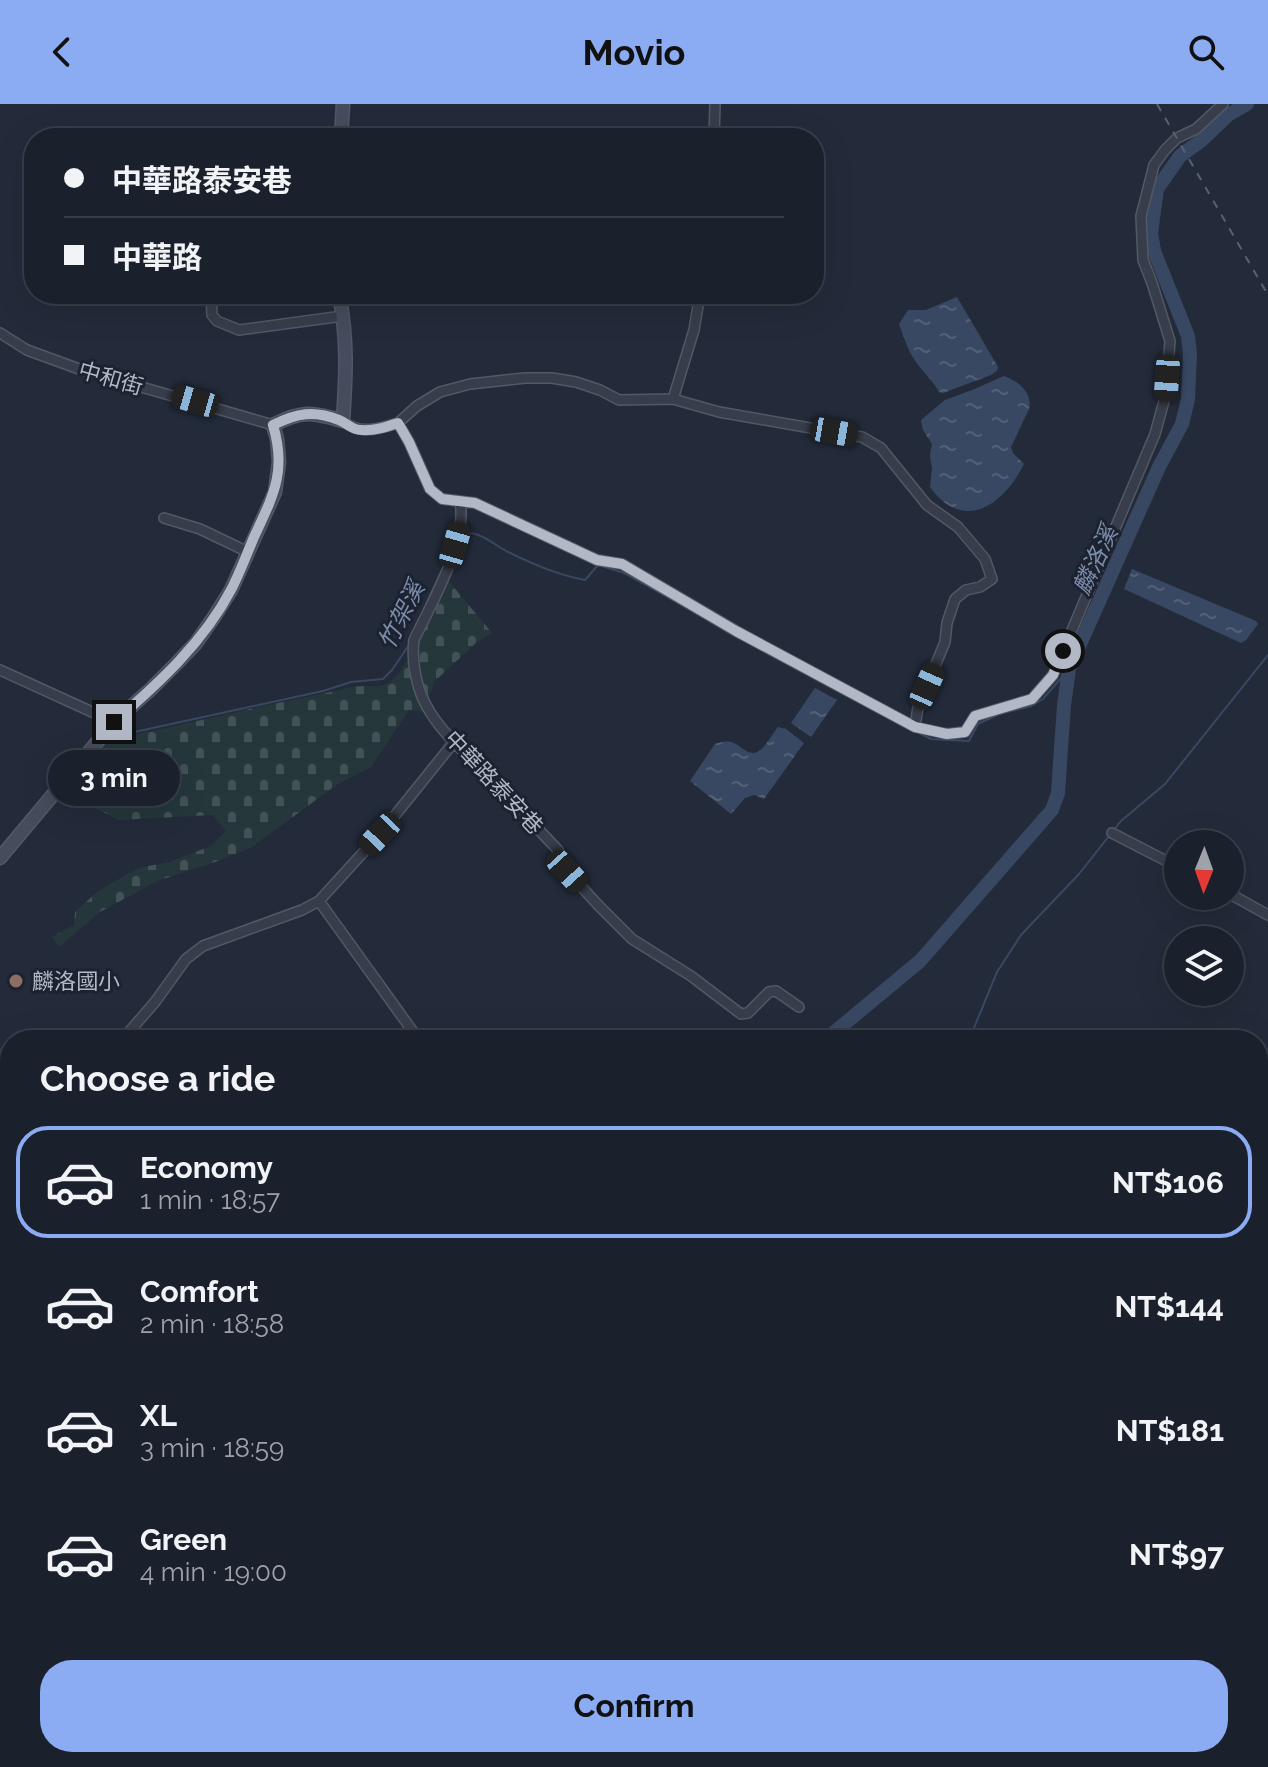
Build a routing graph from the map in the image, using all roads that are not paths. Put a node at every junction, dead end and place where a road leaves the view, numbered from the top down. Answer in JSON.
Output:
{"nodes":[{"id":1,"x":343,"y":104,"type":"edge"},
{"id":2,"x":715,"y":104,"type":"edge"},
{"id":3,"x":1223,"y":104,"type":"edge"},
{"id":4,"x":342,"y":128,"type":"edge"},
{"id":5,"x":714,"y":128,"type":"edge"},
{"id":6,"x":211,"y":304,"type":"edge"},
{"id":7,"x":341,"y":304,"type":"edge"},
{"id":8,"x":698,"y":304,"type":"edge"},
{"id":9,"x":343,"y":316,"type":"junction"},
{"id":10,"x":0,"y":333,"type":"edge"},
{"id":11,"x":673,"y":399,"type":"junction"},
{"id":12,"x":343,"y":421,"type":"junction"},
{"id":13,"x":398,"y":423,"type":"junction"},
{"id":14,"x":273,"y":425,"type":"junction"},
{"id":15,"x":460,"y":502,"type":"junction"},
{"id":16,"x":164,"y":518,"type":"dead end"},
{"id":17,"x":248,"y":552,"type":"junction"},
{"id":18,"x":0,"y":670,"type":"edge"},
{"id":19,"x":114,"y":722,"type":"junction"},
{"id":20,"x":915,"y":727,"type":"junction"},
{"id":21,"x":454,"y":742,"type":"junction"},
{"id":22,"x":1112,"y":833,"type":"dead end"},
{"id":23,"x":0,"y":858,"type":"edge"},
{"id":24,"x":1164,"y":860,"type":"edge"},
{"id":25,"x":319,"y":901,"type":"junction"},
{"id":26,"x":1244,"y":902,"type":"edge"},
{"id":27,"x":1268,"y":915,"type":"edge"},
{"id":28,"x":799,"y":1007,"type":"dead end"},
{"id":29,"x":410,"y":1028,"type":"edge"},
{"id":30,"x":131,"y":1030,"type":"edge"}],
"edges":[{"from":1,"to":4,"type":"street"},
{"from":2,"to":5,"type":"street"},
{"from":3,"to":20,"type":"street"},
{"from":6,"to":9,"type":"street"},
{"from":7,"to":9,"type":"street"},
{"from":8,"to":11,"type":"street"},
{"from":9,"to":12,"type":"street"},
{"from":10,"to":14,"type":"street","name":"中和街"},
{"from":11,"to":13,"type":"street"},
{"from":11,"to":20,"type":"street"},
{"from":12,"to":13,"type":"street"},
{"from":12,"to":14,"type":"street"},
{"from":13,"to":15,"type":"street"},
{"from":14,"to":17,"type":"street"},
{"from":15,"to":20,"type":"street"},
{"from":15,"to":21,"type":"street","name":"中華路泰安巷"},
{"from":16,"to":17,"type":"street"},
{"from":17,"to":19,"type":"street"},
{"from":18,"to":19,"type":"street"},
{"from":19,"to":23,"type":"street"},
{"from":21,"to":25,"type":"street"},
{"from":21,"to":28,"type":"street","name":"中華路泰安巷"},
{"from":22,"to":24,"type":"street"},
{"from":25,"to":29,"type":"street"},
{"from":25,"to":30,"type":"street"},
{"from":26,"to":27,"type":"street"}]}
